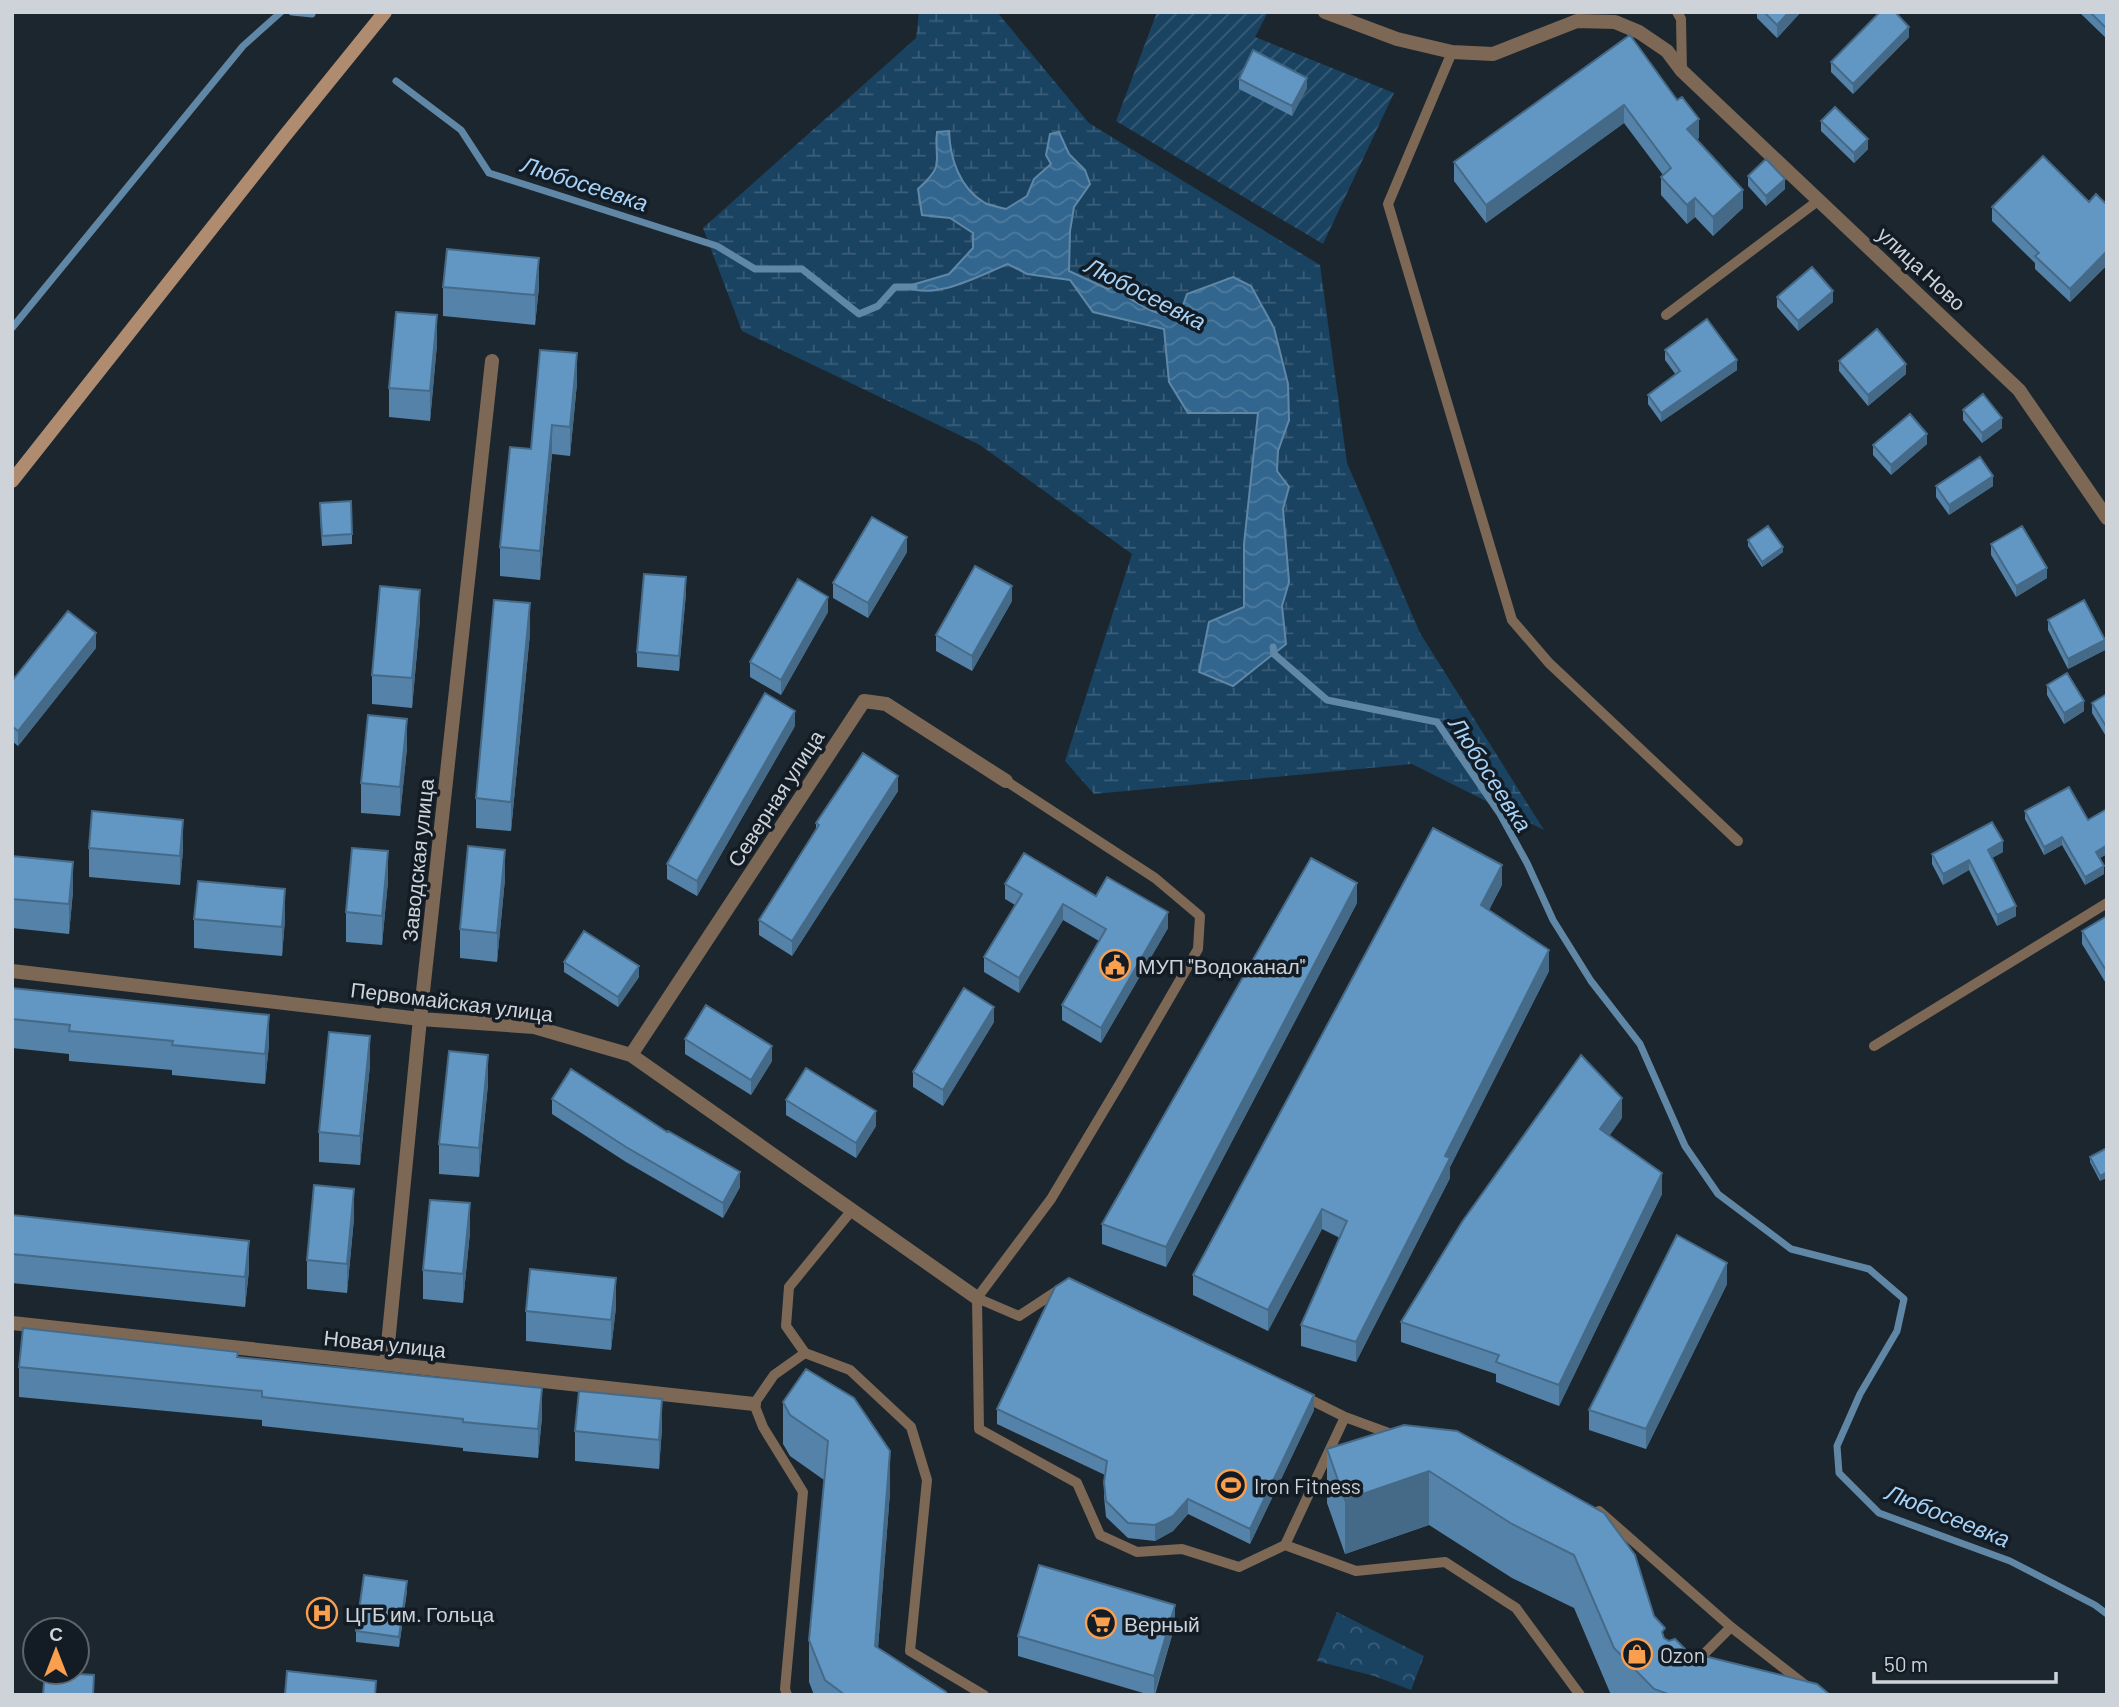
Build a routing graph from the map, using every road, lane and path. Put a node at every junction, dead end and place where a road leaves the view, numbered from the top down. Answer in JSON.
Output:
{"nodes":[{"id":1,"x":385,"y":12,"type":"edge"},
{"id":2,"x":1325,"y":12,"type":"edge"},
{"id":3,"x":1678,"y":12,"type":"edge"},
{"id":4,"x":1452,"y":52,"type":"junction"},
{"id":5,"x":1682,"y":71,"type":"junction"},
{"id":6,"x":1819,"y":200,"type":"junction"},
{"id":7,"x":1666,"y":315,"type":"dead end"},
{"id":8,"x":492,"y":361,"type":"dead end"},
{"id":9,"x":12,"y":481,"type":"edge"},
{"id":10,"x":2107,"y":518,"type":"edge"},
{"id":11,"x":1006,"y":781,"type":"joint"},
{"id":12,"x":1738,"y":841,"type":"dead end"},
{"id":13,"x":2107,"y":903,"type":"edge"},
{"id":14,"x":12,"y":971,"type":"edge"},
{"id":15,"x":420,"y":1019,"type":"junction"},
{"id":16,"x":1874,"y":1046,"type":"dead end"},
{"id":17,"x":631,"y":1055,"type":"junction"},
{"id":18,"x":852,"y":1210,"type":"junction"},
{"id":19,"x":1071,"y":1282,"type":"edge"},
{"id":20,"x":977,"y":1298,"type":"junction"},
{"id":21,"x":12,"y":1323,"type":"edge"},
{"id":22,"x":805,"y":1353,"type":"junction"},
{"id":23,"x":386,"y":1364,"type":"junction"},
{"id":24,"x":1295,"y":1393,"type":"edge"},
{"id":25,"x":754,"y":1404,"type":"junction"},
{"id":26,"x":1345,"y":1417,"type":"junction"},
{"id":27,"x":1408,"y":1440,"type":"edge"},
{"id":28,"x":1583,"y":1504,"type":"edge"},
{"id":29,"x":1285,"y":1545,"type":"junction"},
{"id":30,"x":1731,"y":1627,"type":"junction"},
{"id":31,"x":1688,"y":1670,"type":"edge"},
{"id":32,"x":787,"y":1695,"type":"edge"},
{"id":33,"x":984,"y":1695,"type":"edge"},
{"id":34,"x":1580,"y":1695,"type":"edge"},
{"id":35,"x":1818,"y":1695,"type":"edge"}],
"edges":[{"from":1,"to":9,"type":"street"},
{"from":2,"to":4,"type":"street","name":"улица Ново"},
{"from":3,"to":5,"type":"lane"},
{"from":4,"to":5,"type":"street","name":"улица Ново"},
{"from":4,"to":12,"type":"lane"},
{"from":5,"to":6,"type":"street","name":"улица Ново"},
{"from":6,"to":7,"type":"lane"},
{"from":6,"to":10,"type":"street","name":"улица Ново"},
{"from":8,"to":15,"type":"street","name":"Заводская улица"},
{"from":11,"to":17,"type":"street","name":"Северная улица"},
{"from":11,"to":20,"type":"lane"},
{"from":13,"to":16,"type":"lane"},
{"from":14,"to":15,"type":"street","name":"Первомайская улица"},
{"from":15,"to":17,"type":"street","name":"Первомайская улица"},
{"from":15,"to":23,"type":"street","name":"Заводская улица"},
{"from":17,"to":18,"type":"street","name":"Первомайская улица"},
{"from":18,"to":20,"type":"street","name":"Первомайская улица"},
{"from":18,"to":22,"type":"lane"},
{"from":19,"to":20,"type":"lane"},
{"from":20,"to":29,"type":"lane"},
{"from":21,"to":23,"type":"street","name":"Новая улица"},
{"from":22,"to":25,"type":"lane"},
{"from":22,"to":33,"type":"lane"},
{"from":23,"to":25,"type":"street","name":"Новая улица"},
{"from":24,"to":26,"type":"lane"},
{"from":25,"to":32,"type":"lane"},
{"from":26,"to":27,"type":"lane"},
{"from":26,"to":29,"type":"lane"},
{"from":28,"to":30,"type":"lane"},
{"from":29,"to":34,"type":"lane"},
{"from":30,"to":31,"type":"lane"},
{"from":30,"to":35,"type":"lane"}]}
